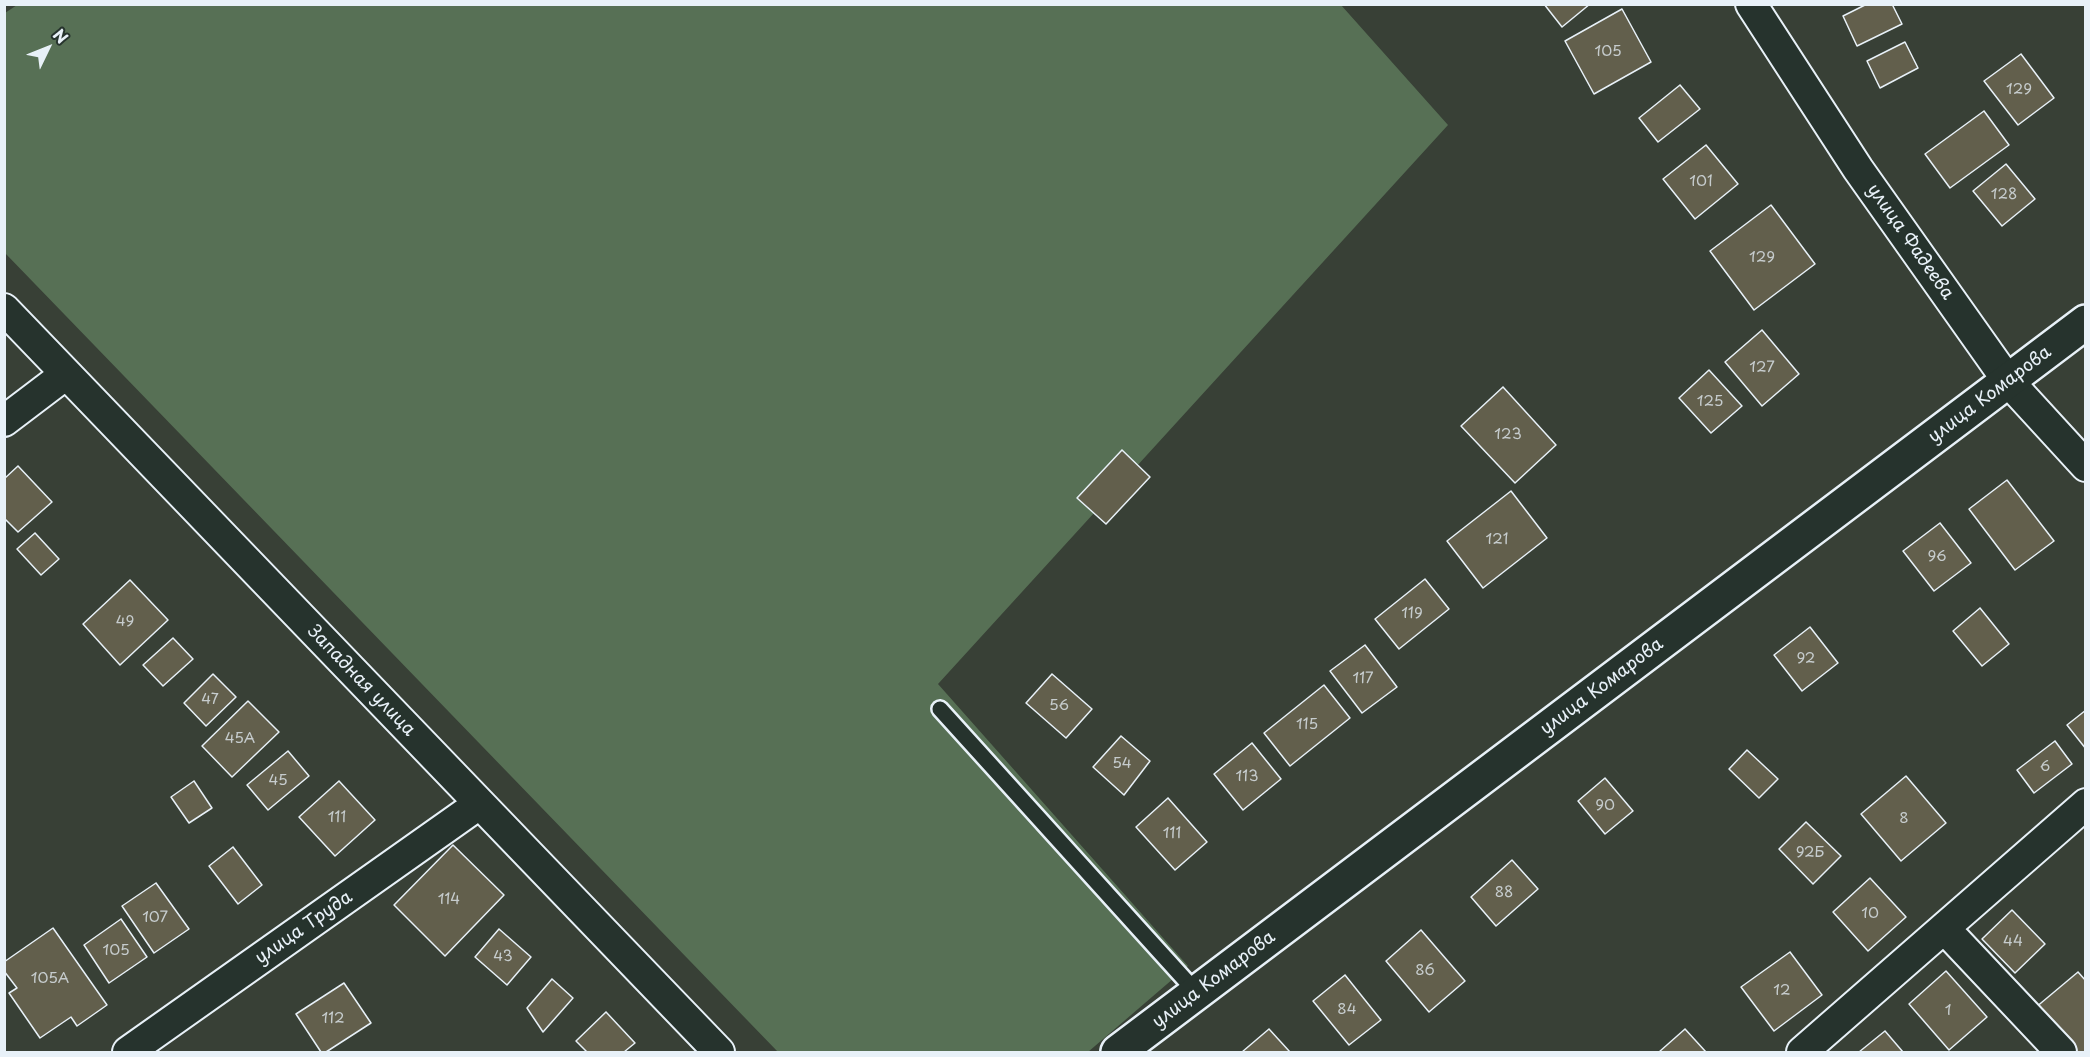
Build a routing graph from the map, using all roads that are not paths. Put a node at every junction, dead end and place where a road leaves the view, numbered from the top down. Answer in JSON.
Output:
{"nodes":[{"id":1,"x":1751,"y":4,"type":"edge"},
{"id":2,"x":4,"y":309,"type":"edge"},
{"id":3,"x":2085,"y":322,"type":"edge"},
{"id":4,"x":66,"y":374,"type":"junction"},
{"id":5,"x":2008,"y":381,"type":"junction"},
{"id":6,"x":4,"y":421,"type":"edge"},
{"id":7,"x":2085,"y":466,"type":"edge"},
{"id":8,"x":940,"y":709,"type":"dead end"},
{"id":9,"x":479,"y":804,"type":"junction"},
{"id":10,"x":2085,"y":804,"type":"edge"},
{"id":11,"x":1944,"y":928,"type":"junction"},
{"id":12,"x":1197,"y":993,"type":"junction"},
{"id":13,"x":128,"y":1053,"type":"edge"},
{"id":14,"x":719,"y":1053,"type":"edge"},
{"id":15,"x":1118,"y":1053,"type":"edge"},
{"id":16,"x":1802,"y":1053,"type":"edge"},
{"id":17,"x":2061,"y":1053,"type":"edge"}],
"edges":[{"from":1,"to":5,"type":"street","name":"улица Фадеева"},
{"from":2,"to":4,"type":"street","name":"Западная улица"},
{"from":3,"to":5,"type":"main road","name":"улица Комарова"},
{"from":4,"to":6,"type":"street"},
{"from":4,"to":9,"type":"street","name":"Западная улица"},
{"from":5,"to":7,"type":"street","name":"улица Фадеева"},
{"from":5,"to":12,"type":"main road","name":"улица Комарова"},
{"from":8,"to":12,"type":"lane"},
{"from":9,"to":13,"type":"street","name":"улица Труда"},
{"from":9,"to":14,"type":"street","name":"Западная улица"},
{"from":10,"to":11,"type":"street"},
{"from":11,"to":16,"type":"street"},
{"from":11,"to":17,"type":"street"},
{"from":12,"to":15,"type":"main road","name":"улица Комарова"}]}
